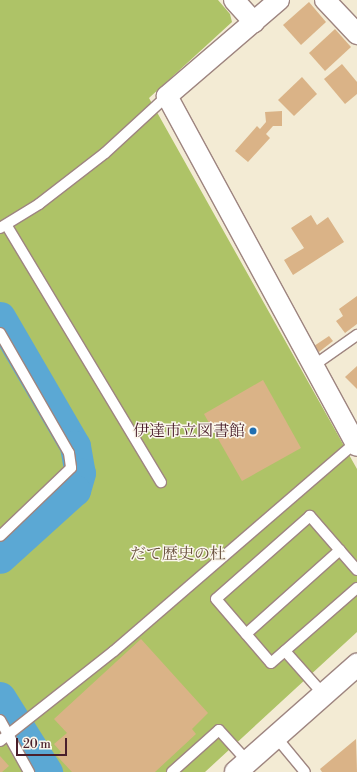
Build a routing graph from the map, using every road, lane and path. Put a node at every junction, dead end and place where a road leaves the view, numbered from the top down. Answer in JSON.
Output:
{"nodes":[{"id":1,"x":234,"y":0,"type":"edge"},
{"id":2,"x":279,"y":0,"type":"edge"},
{"id":3,"x":325,"y":0,"type":"edge"},
{"id":4,"x":254,"y":22,"type":"junction"},
{"id":5,"x":357,"y":34,"type":"edge"},
{"id":6,"x":167,"y":96,"type":"junction"},
{"id":7,"x":3,"y":227,"type":"edge"},
{"id":8,"x":0,"y":333,"type":"edge"},
{"id":9,"x":357,"y":335,"type":"edge"},
{"id":10,"x":313,"y":366,"type":"junction"},
{"id":11,"x":356,"y":444,"type":"edge"},
{"id":12,"x":161,"y":482,"type":"dead end"},
{"id":13,"x":0,"y":536,"type":"edge"},
{"id":14,"x":340,"y":550,"type":"junction"},
{"id":15,"x":357,"y":570,"type":"edge"},
{"id":16,"x":357,"y":588,"type":"edge"},
{"id":17,"x":246,"y":634,"type":"junction"},
{"id":18,"x":285,"y":651,"type":"junction"},
{"id":19,"x":357,"y":665,"type":"edge"},
{"id":20,"x":324,"y":695,"type":"junction"},
{"id":21,"x":0,"y":720,"type":"edge"},
{"id":22,"x":276,"y":737,"type":"junction"},
{"id":23,"x":4,"y":739,"type":"edge"},
{"id":24,"x":242,"y":767,"type":"edge"},
{"id":25,"x":29,"y":772,"type":"edge"},
{"id":26,"x":172,"y":772,"type":"edge"},
{"id":27,"x":305,"y":772,"type":"edge"}],
"edges":[{"from":1,"to":4,"type":"street"},
{"from":2,"to":4,"type":"street"},
{"from":3,"to":5,"type":"street"},
{"from":4,"to":6,"type":"street"},
{"from":6,"to":7,"type":"lane"},
{"from":6,"to":10,"type":"street"},
{"from":7,"to":12,"type":"lane"},
{"from":8,"to":13,"type":"lane"},
{"from":9,"to":10,"type":"lane"},
{"from":10,"to":11,"type":"street"},
{"from":11,"to":23,"type":"lane"},
{"from":14,"to":15,"type":"lane"},
{"from":14,"to":17,"type":"lane"},
{"from":14,"to":17,"type":"lane"},
{"from":16,"to":18,"type":"lane"},
{"from":17,"to":18,"type":"lane"},
{"from":18,"to":20,"type":"lane"},
{"from":19,"to":20,"type":"street"},
{"from":20,"to":22,"type":"street"},
{"from":21,"to":23,"type":"lane"},
{"from":22,"to":24,"type":"street"},
{"from":22,"to":27,"type":"lane"},
{"from":23,"to":25,"type":"lane"},
{"from":24,"to":26,"type":"lane"}]}
